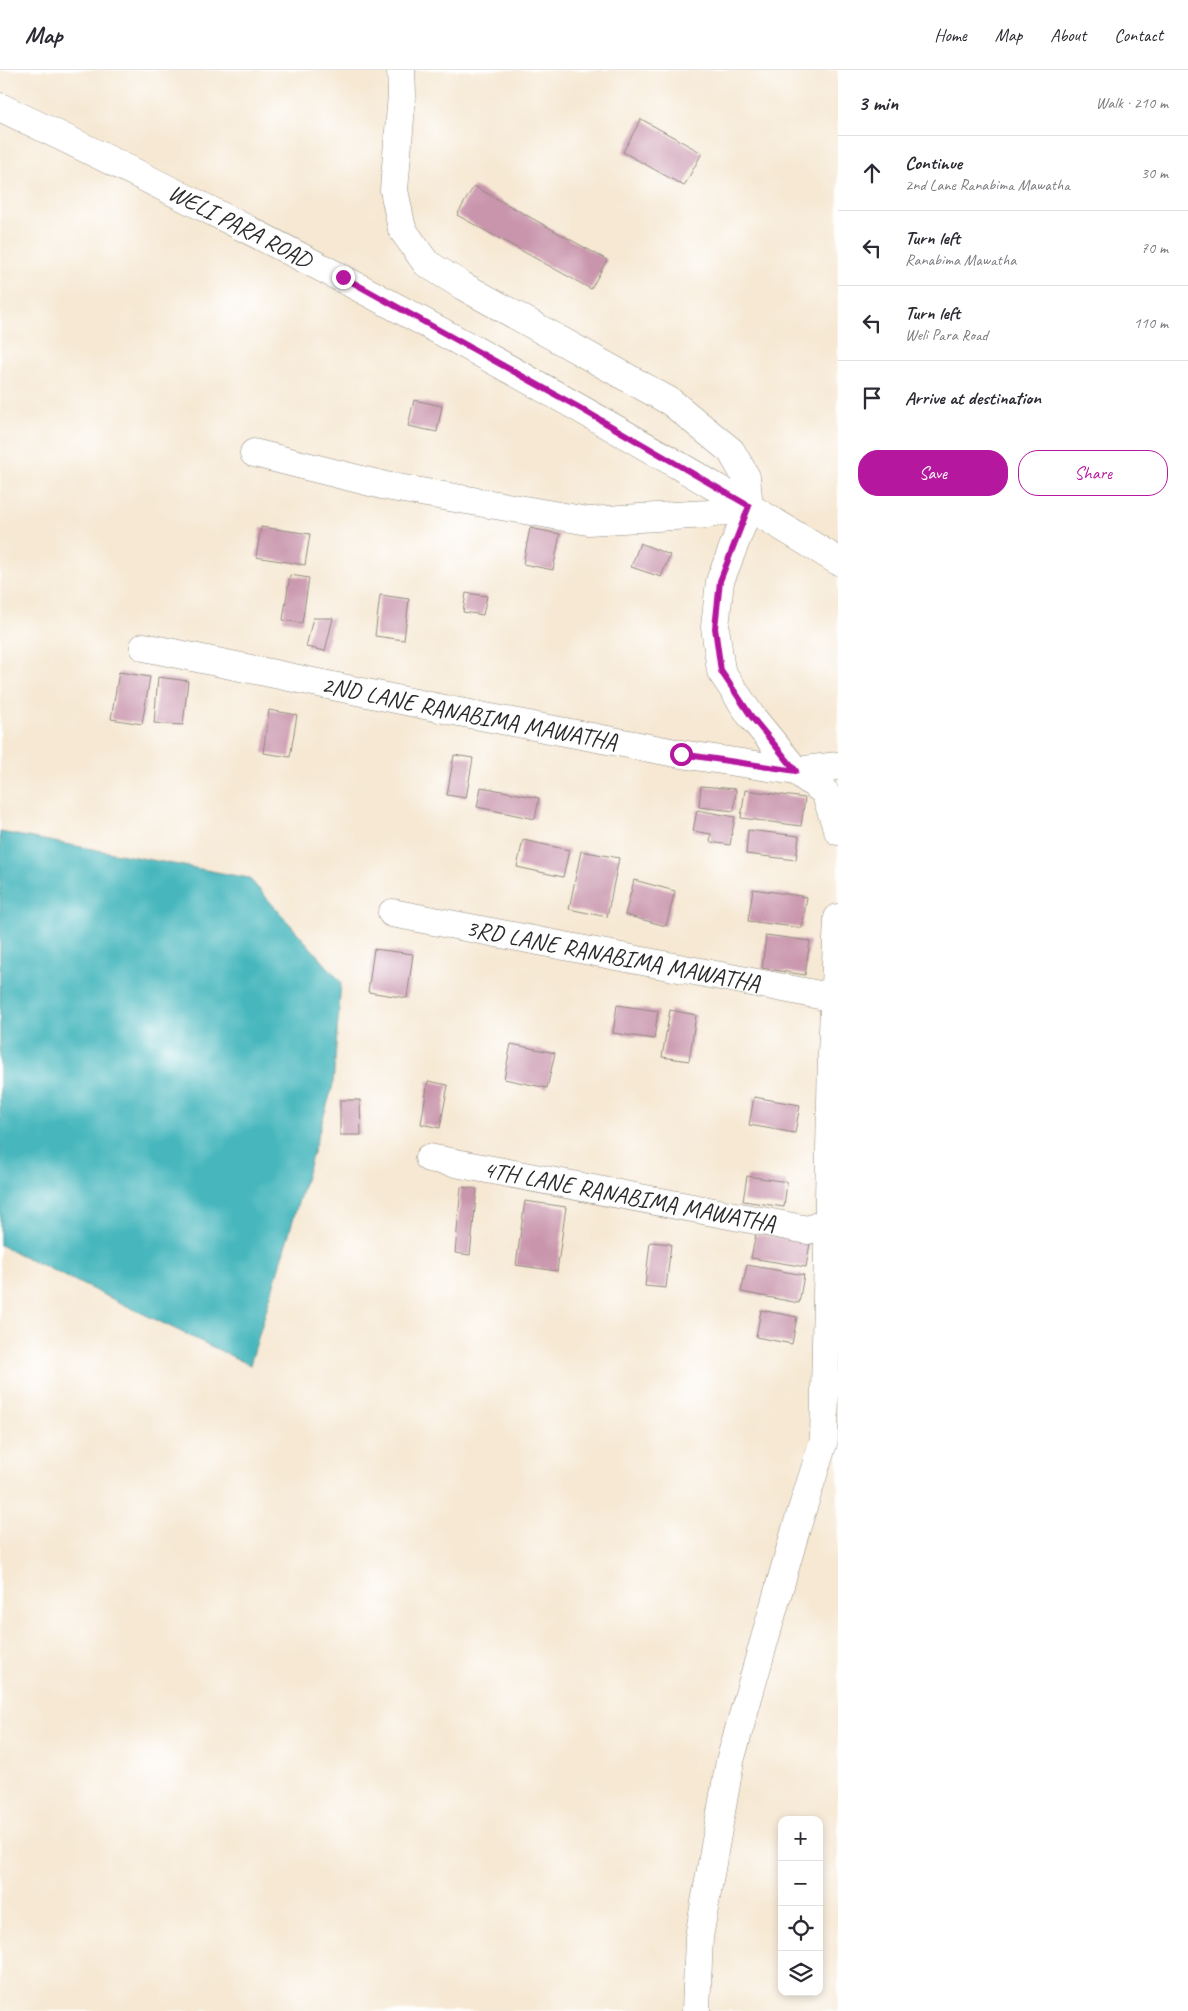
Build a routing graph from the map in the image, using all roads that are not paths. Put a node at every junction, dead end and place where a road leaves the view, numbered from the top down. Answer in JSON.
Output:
{"nodes":[{"id":1,"x":401,"y":70,"type":"edge"},
{"id":2,"x":0,"y":107,"type":"edge"},
{"id":3,"x":254,"y":453,"type":"dead end"},
{"id":4,"x":749,"y":506,"type":"junction"},
{"id":5,"x":838,"y":562,"type":"edge"},
{"id":6,"x":144,"y":648,"type":"dead end"},
{"id":7,"x":838,"y":766,"type":"edge"},
{"id":8,"x":796,"y":771,"type":"junction"},
{"id":9,"x":838,"y":831,"type":"edge"},
{"id":10,"x":392,"y":913,"type":"dead end"},
{"id":11,"x":838,"y":918,"type":"edge"},
{"id":12,"x":834,"y":998,"type":"junction"},
{"id":13,"x":429,"y":1158,"type":"dead end"},
{"id":14,"x":828,"y":1222,"type":"junction"},
{"id":15,"x":696,"y":2011,"type":"edge"}],
"edges":[{"from":1,"to":4,"type":"street"},
{"from":2,"to":4,"type":"street","name":"WELI PARA ROAD"},
{"from":3,"to":4,"type":"street"},
{"from":4,"to":5,"type":"street","name":"WELI PARA ROAD"},
{"from":4,"to":8,"type":"street"},
{"from":6,"to":8,"type":"street","name":"2ND LANE RANABIMA MAWATHA"},
{"from":7,"to":8,"type":"street"},
{"from":8,"to":9,"type":"street"},
{"from":10,"to":12,"type":"street","name":"3RD LANE RANABIMA MAWATHA"},
{"from":11,"to":12,"type":"street"},
{"from":12,"to":14,"type":"street"},
{"from":13,"to":14,"type":"street","name":"4TH LANE RANABIMA MAWATHA"},
{"from":14,"to":15,"type":"street"}]}
